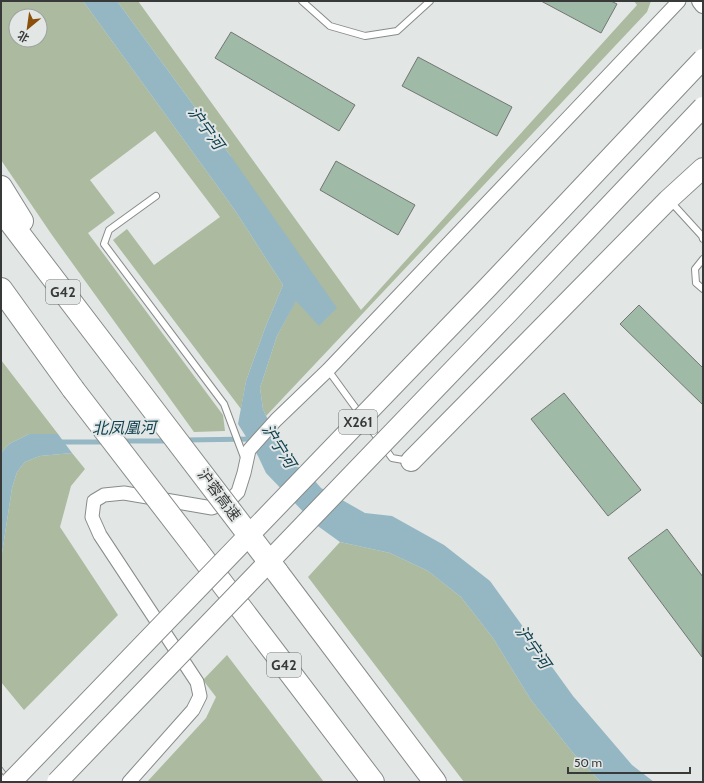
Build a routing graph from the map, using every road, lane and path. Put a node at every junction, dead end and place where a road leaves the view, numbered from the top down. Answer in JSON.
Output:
{"nodes":[{"id":1,"x":302,"y":1,"type":"edge"},
{"id":2,"x":430,"y":1,"type":"edge"},
{"id":3,"x":679,"y":1,"type":"edge"},
{"id":4,"x":700,"y":1,"type":"edge"},
{"id":5,"x":703,"y":5,"type":"edge"},
{"id":6,"x":703,"y":59,"type":"edge"},
{"id":7,"x":703,"y":107,"type":"edge"},
{"id":8,"x":703,"y":168,"type":"edge"},
{"id":9,"x":1,"y":187,"type":"edge"},
{"id":10,"x":156,"y":196,"type":"dead end"},
{"id":11,"x":668,"y":200,"type":"junction"},
{"id":12,"x":1,"y":210,"type":"edge"},
{"id":13,"x":703,"y":237,"type":"edge"},
{"id":14,"x":703,"y":259,"type":"edge"},
{"id":15,"x":1,"y":289,"type":"edge"},
{"id":16,"x":703,"y":289,"type":"edge"},
{"id":17,"x":72,"y":304,"type":"junction"},
{"id":18,"x":328,"y":370,"type":"junction"},
{"id":19,"x":245,"y":450,"type":"junction"},
{"id":20,"x":411,"y":461,"type":"joint"},
{"id":21,"x":11,"y":782,"type":"edge"},
{"id":22,"x":57,"y":782,"type":"edge"},
{"id":23,"x":129,"y":782,"type":"edge"},
{"id":24,"x":373,"y":782,"type":"edge"},
{"id":25,"x":435,"y":782,"type":"edge"}],
"edges":[{"from":1,"to":2,"type":"lane"},
{"from":3,"to":18,"type":"street"},
{"from":4,"to":5,"type":"street"},
{"from":6,"to":21,"type":"main road","number":"X261","bridge":true},
{"from":7,"to":22,"type":"main road","number":"X261","bridge":true},
{"from":8,"to":11,"type":"main road"},
{"from":9,"to":17,"type":"highway"},
{"from":10,"to":19,"type":"lane"},
{"from":11,"to":13,"type":"lane"},
{"from":11,"to":20,"type":"main road"},
{"from":12,"to":17,"type":"highway","name":"沪蓉高速","number":"G42"},
{"from":14,"to":16,"type":"lane"},
{"from":15,"to":24,"type":"highway","number":"G42","bridge":true},
{"from":17,"to":25,"type":"highway","name":"沪蓉高速","number":"G42","bridge":true},
{"from":18,"to":19,"type":"street"},
{"from":18,"to":20,"type":"lane"},
{"from":19,"to":23,"type":"street"}]}
